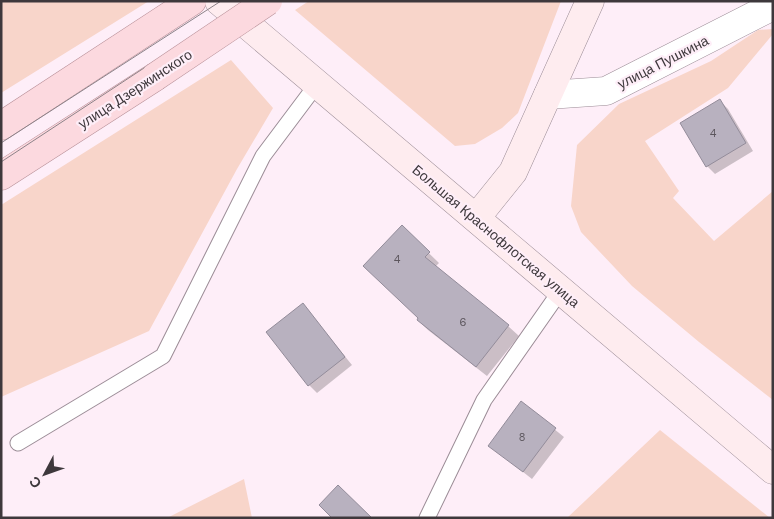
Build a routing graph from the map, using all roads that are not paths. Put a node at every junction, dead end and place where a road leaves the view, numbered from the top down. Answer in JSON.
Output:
{"nodes":[{"id":1,"x":192,"y":1,"type":"edge"},
{"id":2,"x":219,"y":1,"type":"edge"},
{"id":3,"x":268,"y":1,"type":"edge"},
{"id":4,"x":590,"y":1,"type":"edge"},
{"id":5,"x":773,"y":6,"type":"edge"},
{"id":6,"x":317,"y":84,"type":"junction"},
{"id":7,"x":548,"y":95,"type":"junction"},
{"id":8,"x":1,"y":126,"type":"edge"},
{"id":9,"x":1,"y":176,"type":"edge"},
{"id":10,"x":476,"y":218,"type":"junction"},
{"id":11,"x":560,"y":290,"type":"junction"},
{"id":12,"x":18,"y":443,"type":"dead end"},
{"id":13,"x":773,"y":470,"type":"edge"},
{"id":14,"x":427,"y":518,"type":"edge"}],
"edges":[{"from":1,"to":8,"type":"main road"},
{"from":2,"to":6,"type":"main road","name":"Большая Краснофлотская улица"},
{"from":3,"to":9,"type":"main road","name":"улица Дзержинского","bridge":true},
{"from":4,"to":7,"type":"main road"},
{"from":5,"to":7,"type":"street","name":"улица Пушкина"},
{"from":6,"to":10,"type":"main road","name":"Большая Краснофлотская улица"},
{"from":6,"to":12,"type":"lane"},
{"from":7,"to":10,"type":"main road"},
{"from":10,"to":11,"type":"main road","name":"Большая Краснофлотская улица"},
{"from":11,"to":13,"type":"main road","name":"Большая Краснофлотская улица"},
{"from":11,"to":14,"type":"lane"}]}
